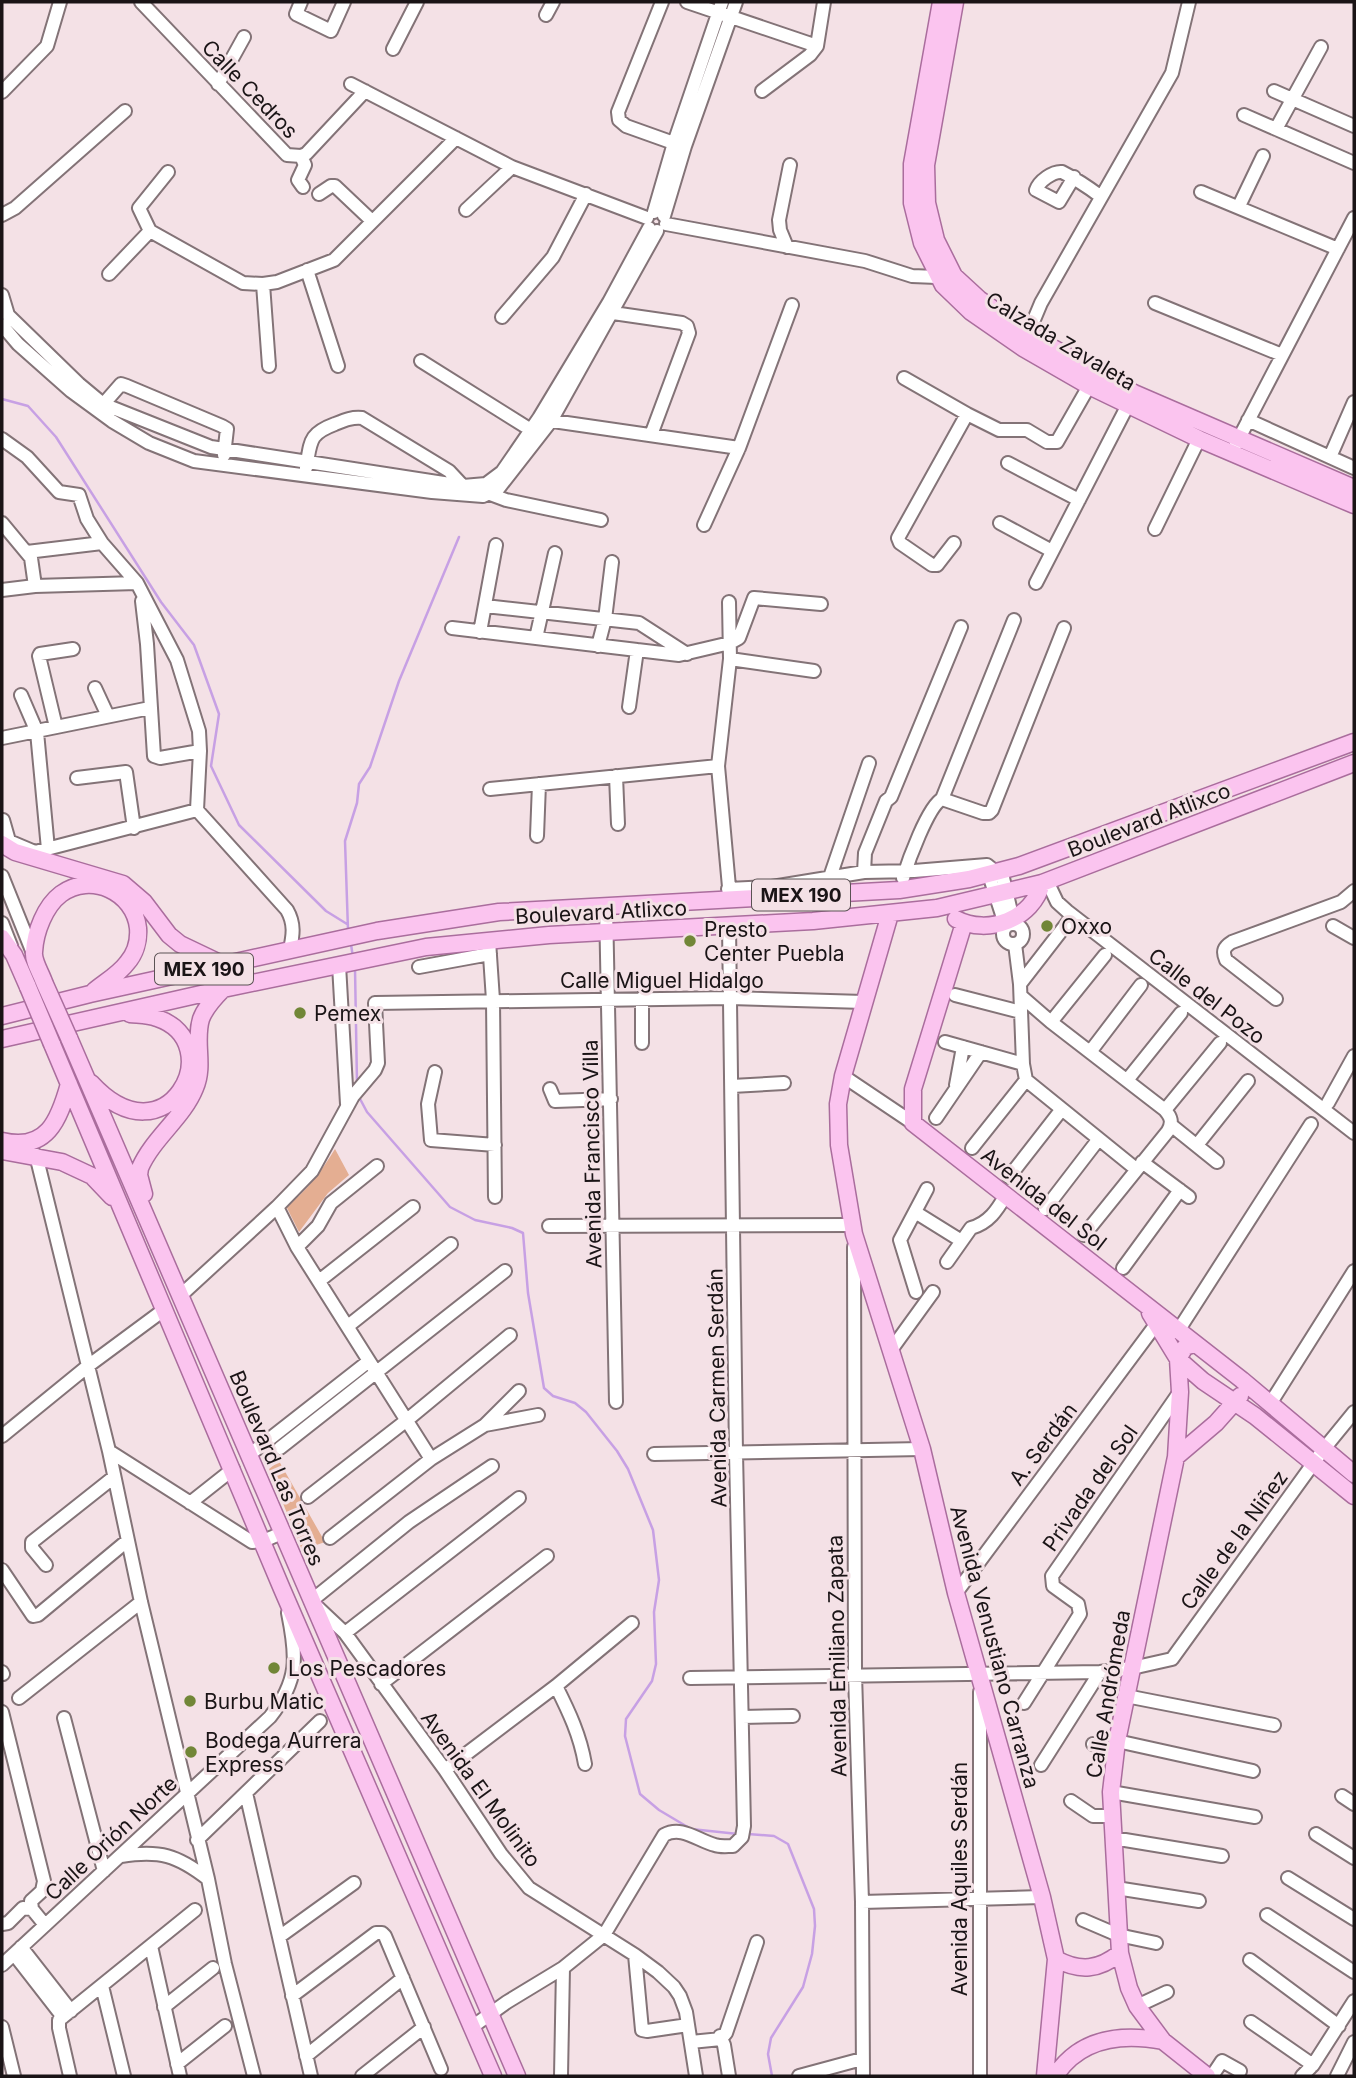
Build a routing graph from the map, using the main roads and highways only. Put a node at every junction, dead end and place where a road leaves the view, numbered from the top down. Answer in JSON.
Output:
{"nodes":[{"id":1,"x":941,"y":2,"type":"edge"},
{"id":2,"x":956,"y":2,"type":"edge"},
{"id":3,"x":1131,"y":399,"type":"junction"},
{"id":4,"x":1235,"y":446,"type":"junction"},
{"id":5,"x":1354,"y":488,"type":"edge"},
{"id":6,"x":1354,"y":505,"type":"edge"},
{"id":7,"x":1354,"y":742,"type":"edge"},
{"id":8,"x":1354,"y":764,"type":"edge"},
{"id":9,"x":2,"y":844,"type":"edge"},
{"id":10,"x":1044,"y":882,"type":"junction"},
{"id":11,"x":937,"y":908,"type":"junction"},
{"id":12,"x":891,"y":914,"type":"junction"},
{"id":13,"x":964,"y":923,"type":"junction"},
{"id":14,"x":2,"y":938,"type":"edge"},
{"id":15,"x":224,"y":964,"type":"junction"},
{"id":16,"x":223,"y":989,"type":"junction"},
{"id":17,"x":90,"y":994,"type":"junction"},
{"id":18,"x":114,"y":1013,"type":"junction"},
{"id":19,"x":2,"y":1016,"type":"edge"},
{"id":20,"x":32,"y":1031,"type":"junction"},
{"id":21,"x":2,"y":1039,"type":"edge"},
{"id":22,"x":2,"y":1051,"type":"edge"},
{"id":23,"x":85,"y":1076,"type":"junction"},
{"id":24,"x":69,"y":1084,"type":"junction"},
{"id":25,"x":2,"y":1141,"type":"edge"},
{"id":26,"x":2,"y":1151,"type":"edge"},
{"id":27,"x":120,"y":1205,"type":"junction"},
{"id":28,"x":155,"y":1240,"type":"junction"},
{"id":29,"x":1155,"y":1317,"type":"junction"},
{"id":30,"x":1194,"y":1344,"type":"junction"},
{"id":31,"x":1178,"y":1359,"type":"junction"},
{"id":32,"x":1242,"y":1380,"type":"junction"},
{"id":33,"x":1236,"y":1403,"type":"junction"},
{"id":34,"x":1176,"y":1457,"type":"junction"},
{"id":35,"x":1354,"y":1474,"type":"edge"},
{"id":36,"x":1354,"y":1496,"type":"edge"},
{"id":37,"x":1120,"y":1953,"type":"junction"},
{"id":38,"x":1056,"y":1959,"type":"junction"},
{"id":39,"x":1163,"y":2041,"type":"junction"},
{"id":40,"x":493,"y":2076,"type":"edge"},
{"id":41,"x":517,"y":2076,"type":"edge"},
{"id":42,"x":1045,"y":2076,"type":"edge"},
{"id":43,"x":1055,"y":2076,"type":"edge"},
{"id":44,"x":1210,"y":2076,"type":"edge"}],
"edges":[{"from":1,"to":3,"type":"main road","name":"Calzada Zavaleta"},
{"from":2,"to":3,"type":"main road","name":"Calzada Zavaleta"},
{"from":3,"to":4,"type":"main road","name":"Calzada Zavaleta"},
{"from":3,"to":4,"type":"main road","name":"Calzada Zavaleta"},
{"from":4,"to":5,"type":"main road","name":"Calzada Zavaleta"},
{"from":4,"to":6,"type":"main road","name":"Calzada Zavaleta"},
{"from":7,"to":15,"type":"main road","name":"Boulevard Atlixco","number":"MEX 190"},
{"from":8,"to":10,"type":"main road","name":"Boulevard Atlixco","number":"MEX 190"},
{"from":9,"to":15,"type":"main road"},
{"from":10,"to":11,"type":"main road","name":"Boulevard Atlixco","number":"MEX 190"},
{"from":10,"to":13,"type":"main road"},
{"from":11,"to":12,"type":"main road","name":"Boulevard Atlixco","number":"MEX 190"},
{"from":11,"to":13,"type":"main road"},
{"from":12,"to":16,"type":"main road","name":"Boulevard Atlixco","number":"MEX 190"},
{"from":12,"to":38,"type":"main road","name":"Avenida Venustiano Carranza"},
{"from":13,"to":29,"type":"main road","name":"Avenida del Sol"},
{"from":14,"to":24,"type":"main road","name":"Boulevard Las Torres","bridge":true},
{"from":15,"to":17,"type":"main road","name":"Boulevard Atlixco","number":"MEX 190"},
{"from":16,"to":18,"type":"main road","name":"Boulevard Atlixco","number":"MEX 190"},
{"from":16,"to":28,"type":"main road"},
{"from":17,"to":19,"type":"main road","name":"Boulevard Atlixco","number":"MEX 190"},
{"from":17,"to":23,"type":"main road","name":"Boulevard Las Torres","bridge":true},
{"from":18,"to":20,"type":"main road","name":"Boulevard Atlixco","number":"MEX 190"},
{"from":18,"to":23,"type":"main road"},
{"from":20,"to":21,"type":"main road","name":"Boulevard Atlixco","number":"MEX 190"},
{"from":20,"to":22,"type":"main road"},
{"from":23,"to":28,"type":"main road","name":"Boulevard Las Torres"},
{"from":24,"to":25,"type":"main road"},
{"from":24,"to":27,"type":"main road","name":"Boulevard Las Torres"},
{"from":26,"to":27,"type":"main road"},
{"from":27,"to":40,"type":"main road","name":"Boulevard Las Torres"},
{"from":28,"to":41,"type":"main road","name":"Boulevard Las Torres"},
{"from":29,"to":30,"type":"main road","name":"Avenida del Sol"},
{"from":29,"to":31,"type":"main road","name":"Avenida del Sol"},
{"from":30,"to":31,"type":"main road"},
{"from":30,"to":32,"type":"main road","name":"Avenida del Sol"},
{"from":31,"to":33,"type":"main road","name":"Avenida del Sol"},
{"from":31,"to":34,"type":"main road","name":"Calle Andrómeda"},
{"from":32,"to":33,"type":"main road"},
{"from":32,"to":35,"type":"main road","name":"Avenida del Sol"},
{"from":33,"to":34,"type":"main road"},
{"from":33,"to":36,"type":"main road","name":"Avenida del Sol"},
{"from":34,"to":37,"type":"main road","name":"Calle Andrómeda"},
{"from":37,"to":38,"type":"main road"},
{"from":37,"to":39,"type":"main road","name":"Calle Andrómeda"},
{"from":38,"to":42,"type":"main road","name":"Avenida Venustiano Carranza"},
{"from":39,"to":43,"type":"main road"},
{"from":39,"to":44,"type":"main road","name":"Calle Andrómeda"}]}
